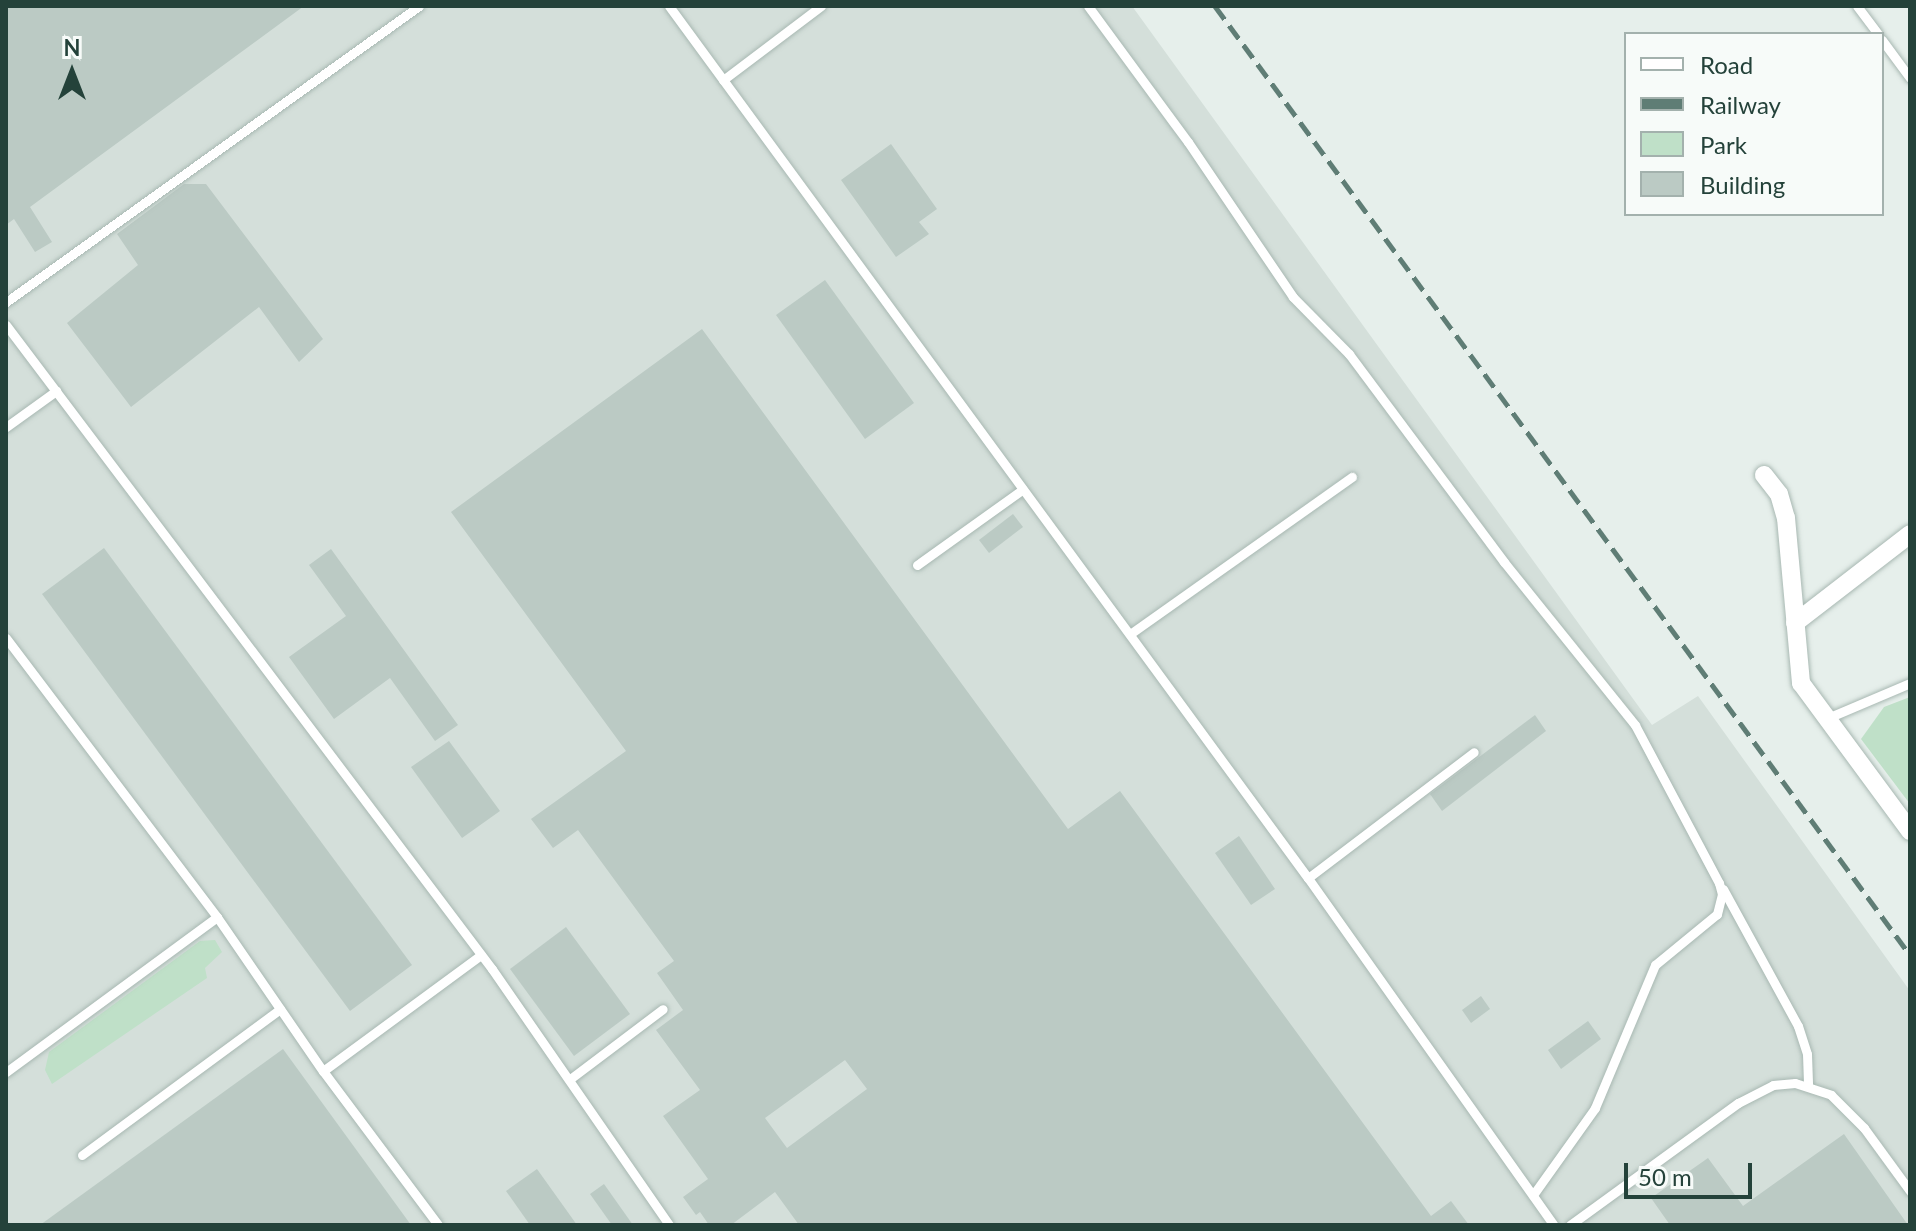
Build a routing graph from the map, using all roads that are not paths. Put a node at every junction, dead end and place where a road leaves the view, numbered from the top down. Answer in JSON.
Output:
{"nodes":[{"id":1,"x":419,"y":6,"type":"edge"},
{"id":2,"x":669,"y":6,"type":"edge"},
{"id":3,"x":821,"y":6,"type":"edge"},
{"id":4,"x":1088,"y":6,"type":"edge"},
{"id":5,"x":1857,"y":6,"type":"edge"},
{"id":6,"x":1876,"y":32,"type":"edge"},
{"id":7,"x":1884,"y":43,"type":"edge"},
{"id":8,"x":1910,"y":78,"type":"edge"},
{"id":9,"x":723,"y":80,"type":"junction"},
{"id":10,"x":6,"y":302,"type":"edge"},
{"id":11,"x":6,"y":325,"type":"edge"},
{"id":12,"x":56,"y":391,"type":"junction"},
{"id":13,"x":6,"y":427,"type":"edge"},
{"id":14,"x":1764,"y":475,"type":"dead end"},
{"id":15,"x":1352,"y":477,"type":"dead end"},
{"id":16,"x":1023,"y":489,"type":"junction"},
{"id":17,"x":1910,"y":534,"type":"edge"},
{"id":18,"x":917,"y":565,"type":"dead end"},
{"id":19,"x":1795,"y":623,"type":"junction"},
{"id":20,"x":1130,"y":634,"type":"junction"},
{"id":21,"x":6,"y":638,"type":"edge"},
{"id":22,"x":1910,"y":683,"type":"edge"},
{"id":23,"x":1830,"y":717,"type":"junction"},
{"id":24,"x":1474,"y":752,"type":"dead end"},
{"id":25,"x":1910,"y":831,"type":"edge"},
{"id":26,"x":1308,"y":878,"type":"junction"},
{"id":27,"x":1719,"y":883,"type":"junction"},
{"id":28,"x":217,"y":917,"type":"junction"},
{"id":29,"x":481,"y":955,"type":"junction"},
{"id":30,"x":280,"y":1009,"type":"junction"},
{"id":31,"x":663,"y":1009,"type":"dead end"},
{"id":32,"x":323,"y":1071,"type":"junction"},
{"id":33,"x":6,"y":1072,"type":"edge"},
{"id":34,"x":570,"y":1079,"type":"junction"},
{"id":35,"x":1808,"y":1085,"type":"junction"},
{"id":36,"x":82,"y":1155,"type":"dead end"},
{"id":37,"x":1910,"y":1191,"type":"edge"},
{"id":38,"x":1533,"y":1195,"type":"junction"},
{"id":39,"x":438,"y":1225,"type":"edge"},
{"id":40,"x":669,"y":1225,"type":"edge"},
{"id":41,"x":1554,"y":1225,"type":"edge"},
{"id":42,"x":1570,"y":1225,"type":"edge"}],
"edges":[{"from":1,"to":10,"type":"lane"},
{"from":2,"to":9,"type":"lane"},
{"from":3,"to":9,"type":"lane"},
{"from":4,"to":27,"type":"lane"},
{"from":5,"to":6,"type":"lane"},
{"from":7,"to":8,"type":"lane"},
{"from":9,"to":16,"type":"lane"},
{"from":11,"to":12,"type":"lane"},
{"from":12,"to":13,"type":"lane"},
{"from":12,"to":29,"type":"lane"},
{"from":14,"to":19,"type":"street"},
{"from":15,"to":20,"type":"lane"},
{"from":16,"to":18,"type":"lane"},
{"from":16,"to":20,"type":"lane"},
{"from":17,"to":19,"type":"street"},
{"from":19,"to":23,"type":"street"},
{"from":20,"to":26,"type":"lane"},
{"from":21,"to":28,"type":"lane"},
{"from":22,"to":23,"type":"lane"},
{"from":23,"to":25,"type":"street"},
{"from":24,"to":26,"type":"lane"},
{"from":26,"to":38,"type":"lane"},
{"from":27,"to":35,"type":"lane"},
{"from":27,"to":38,"type":"lane"},
{"from":28,"to":30,"type":"lane"},
{"from":28,"to":33,"type":"lane"},
{"from":29,"to":32,"type":"lane"},
{"from":29,"to":34,"type":"lane"},
{"from":30,"to":32,"type":"lane"},
{"from":30,"to":36,"type":"lane"},
{"from":31,"to":34,"type":"lane"},
{"from":32,"to":39,"type":"lane"},
{"from":34,"to":40,"type":"lane"},
{"from":35,"to":37,"type":"lane"},
{"from":35,"to":42,"type":"lane"},
{"from":38,"to":41,"type":"lane"}]}
